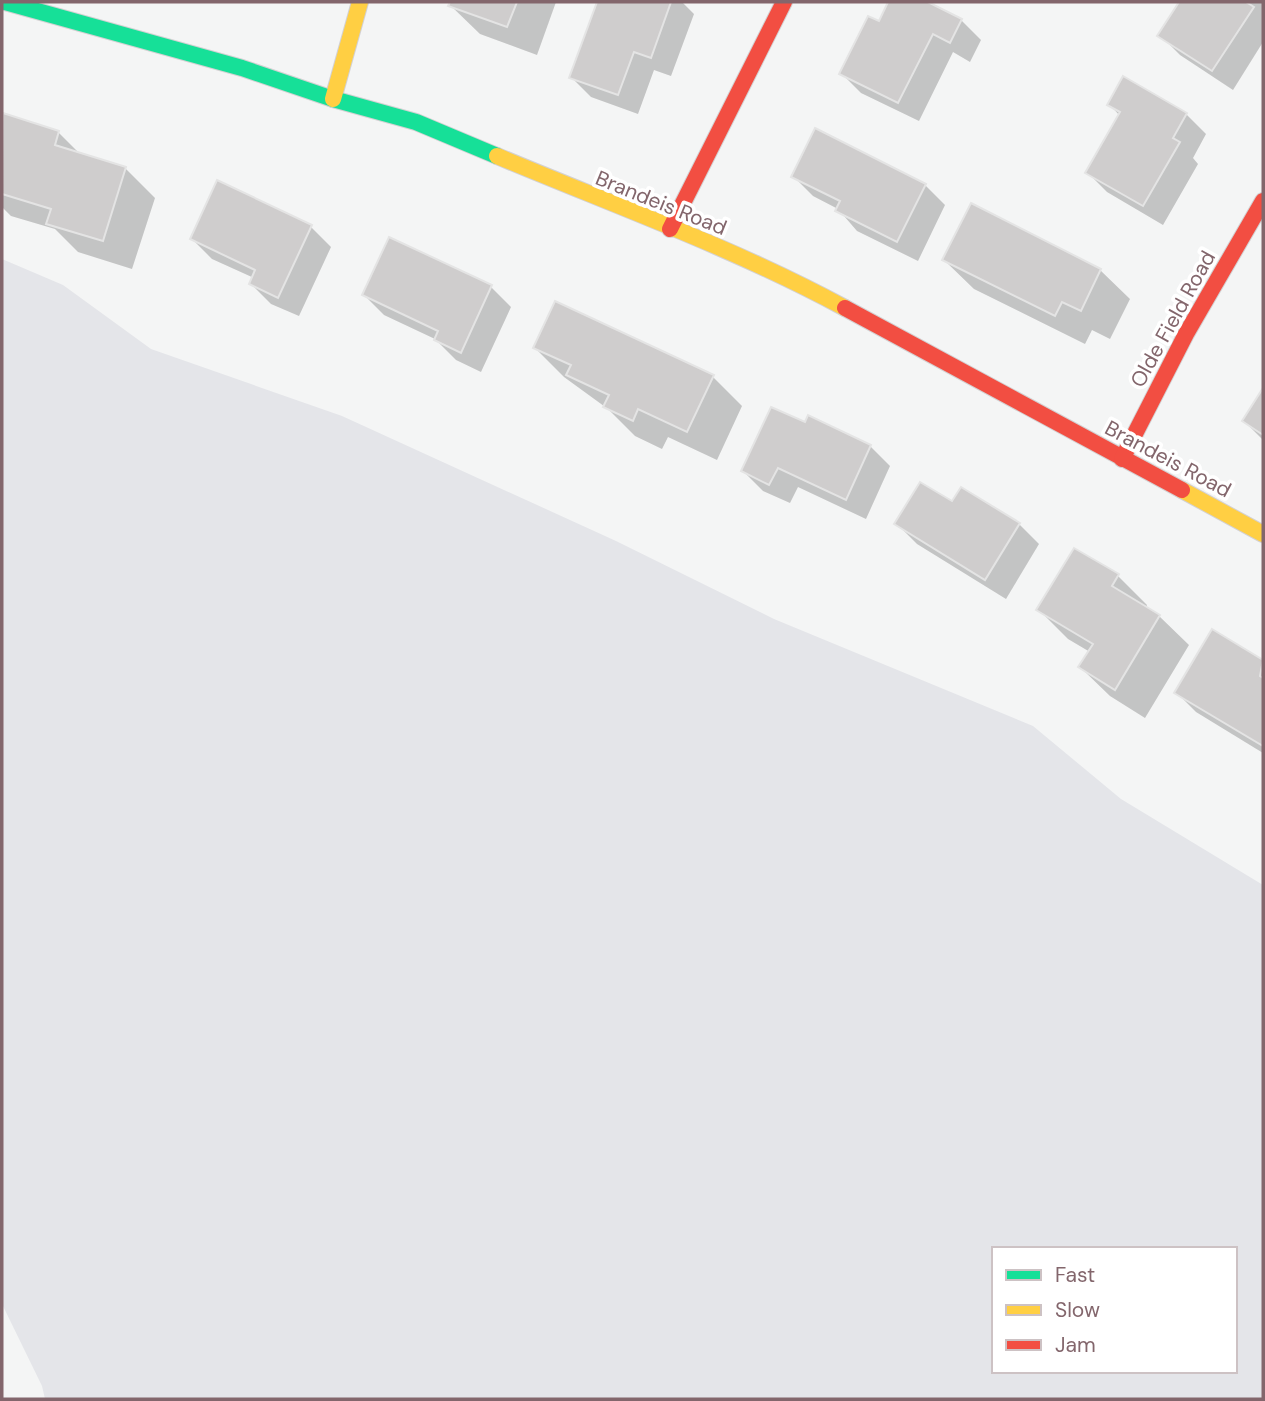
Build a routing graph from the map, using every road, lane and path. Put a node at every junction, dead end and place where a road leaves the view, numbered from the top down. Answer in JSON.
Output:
{"nodes":[{"id":1,"x":5,"y":2,"type":"edge"},
{"id":2,"x":360,"y":2,"type":"edge"},
{"id":3,"x":784,"y":2,"type":"edge"},
{"id":4,"x":333,"y":99,"type":"junction"},
{"id":5,"x":1263,"y":201,"type":"edge"},
{"id":6,"x":670,"y":229,"type":"junction"},
{"id":7,"x":1122,"y":459,"type":"junction"},
{"id":8,"x":1263,"y":534,"type":"edge"}],
"edges":[{"from":1,"to":4,"type":"street","name":"Brandeis Road"},
{"from":2,"to":4,"type":"street"},
{"from":3,"to":6,"type":"street"},
{"from":4,"to":6,"type":"street","name":"Brandeis Road"},
{"from":5,"to":7,"type":"street","name":"Olde Field Road"},
{"from":6,"to":7,"type":"street","name":"Brandeis Road"},
{"from":7,"to":8,"type":"street","name":"Brandeis Road"}]}
